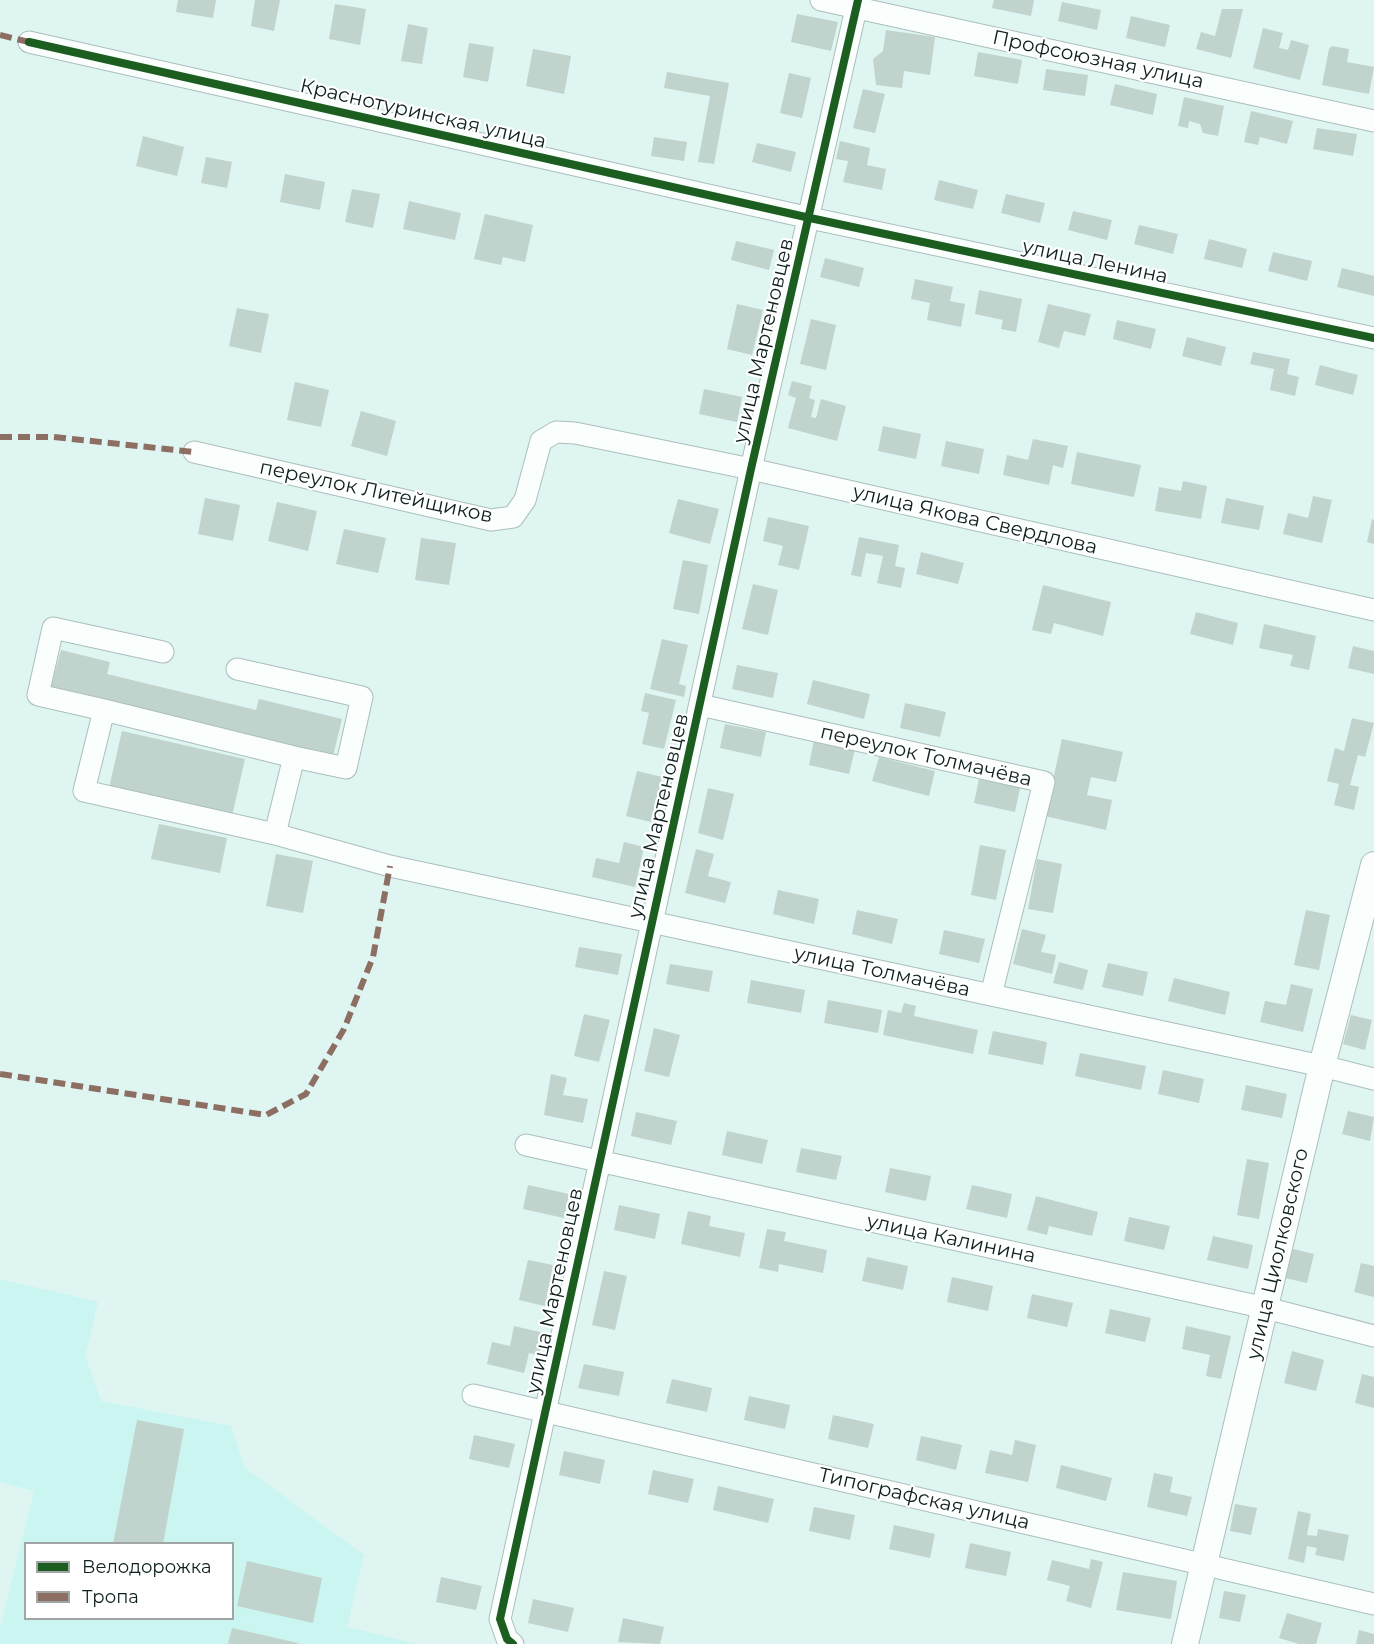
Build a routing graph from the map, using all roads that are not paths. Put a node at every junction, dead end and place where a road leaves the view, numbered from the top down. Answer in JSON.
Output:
{"nodes":[{"id":1,"x":821,"y":0,"type":"edge"},
{"id":2,"x":857,"y":3,"type":"edge"},
{"id":3,"x":29,"y":42,"type":"dead end"},
{"id":4,"x":1374,"y":121,"type":"edge"},
{"id":5,"x":810,"y":218,"type":"junction"},
{"id":6,"x":1374,"y":338,"type":"edge"},
{"id":7,"x":575,"y":433,"type":"joint"},
{"id":8,"x":194,"y":452,"type":"dead end"},
{"id":9,"x":752,"y":469,"type":"junction"},
{"id":10,"x":1374,"y":610,"type":"edge"},
{"id":11,"x":163,"y":652,"type":"dead end"},
{"id":12,"x":237,"y":669,"type":"dead end"},
{"id":13,"x":700,"y":705,"type":"junction"},
{"id":14,"x":104,"y":710,"type":"junction"},
{"id":15,"x":294,"y":757,"type":"junction"},
{"id":16,"x":275,"y":834,"type":"junction"},
{"id":17,"x":1374,"y":865,"type":"edge"},
{"id":18,"x":651,"y":923,"type":"junction"},
{"id":19,"x":991,"y":995,"type":"junction"},
{"id":20,"x":1322,"y":1066,"type":"junction"},
{"id":21,"x":1374,"y":1079,"type":"edge"},
{"id":22,"x":526,"y":1145,"type":"dead end"},
{"id":23,"x":600,"y":1161,"type":"junction"},
{"id":24,"x":1266,"y":1308,"type":"junction"},
{"id":25,"x":1374,"y":1336,"type":"edge"},
{"id":26,"x":473,"y":1395,"type":"dead end"},
{"id":27,"x":545,"y":1412,"type":"junction"},
{"id":28,"x":1204,"y":1563,"type":"junction"},
{"id":29,"x":1374,"y":1604,"type":"edge"},
{"id":30,"x":510,"y":1641,"type":"edge"},
{"id":31,"x":1185,"y":1644,"type":"edge"}],
"edges":[{"from":1,"to":2,"type":"street","name":"Профсоюзная улица"},
{"from":2,"to":4,"type":"street","name":"Профсоюзная улица"},
{"from":2,"to":5,"type":"street","name":"улица Мартеновцев"},
{"from":3,"to":5,"type":"street","name":"Краснотуринская улица"},
{"from":5,"to":6,"type":"street","name":"улица Ленина"},
{"from":5,"to":9,"type":"street","name":"улица Мартеновцев"},
{"from":7,"to":8,"type":"street","name":"переулок Литейщиков"},
{"from":7,"to":9,"type":"street","name":"улица Якова Свердлова"},
{"from":9,"to":10,"type":"street","name":"улица Якова Свердлова"},
{"from":9,"to":13,"type":"street","name":"улица Мартеновцев"},
{"from":11,"to":14,"type":"street"},
{"from":12,"to":15,"type":"street"},
{"from":13,"to":18,"type":"street","name":"улица Мартеновцев"},
{"from":13,"to":19,"type":"street","name":"переулок Толмачёва"},
{"from":14,"to":15,"type":"street"},
{"from":14,"to":16,"type":"street","name":"улица Толмачёва"},
{"from":15,"to":16,"type":"street"},
{"from":16,"to":18,"type":"street","name":"улица Толмачёва"},
{"from":17,"to":20,"type":"main road","name":"улица Циолковского"},
{"from":18,"to":19,"type":"street","name":"улица Толмачёва"},
{"from":18,"to":23,"type":"street","name":"улица Мартеновцев"},
{"from":19,"to":20,"type":"street","name":"улица Толмачёва"},
{"from":20,"to":21,"type":"street","name":"улица Толмачёва"},
{"from":20,"to":24,"type":"main road","name":"улица Циолковского"},
{"from":22,"to":23,"type":"street","name":"улица Калинина"},
{"from":23,"to":24,"type":"street","name":"улица Калинина"},
{"from":23,"to":27,"type":"street","name":"улица Мартеновцев"},
{"from":24,"to":25,"type":"street","name":"улица Калинина"},
{"from":24,"to":28,"type":"main road","name":"улица Циолковского"},
{"from":26,"to":27,"type":"street","name":"Типографская улица"},
{"from":27,"to":28,"type":"street","name":"Типографская улица"},
{"from":27,"to":30,"type":"street","name":"улица Мартеновцев"},
{"from":28,"to":29,"type":"street","name":"Типографская улица"},
{"from":28,"to":31,"type":"main road","name":"улица Циолковского"}]}
